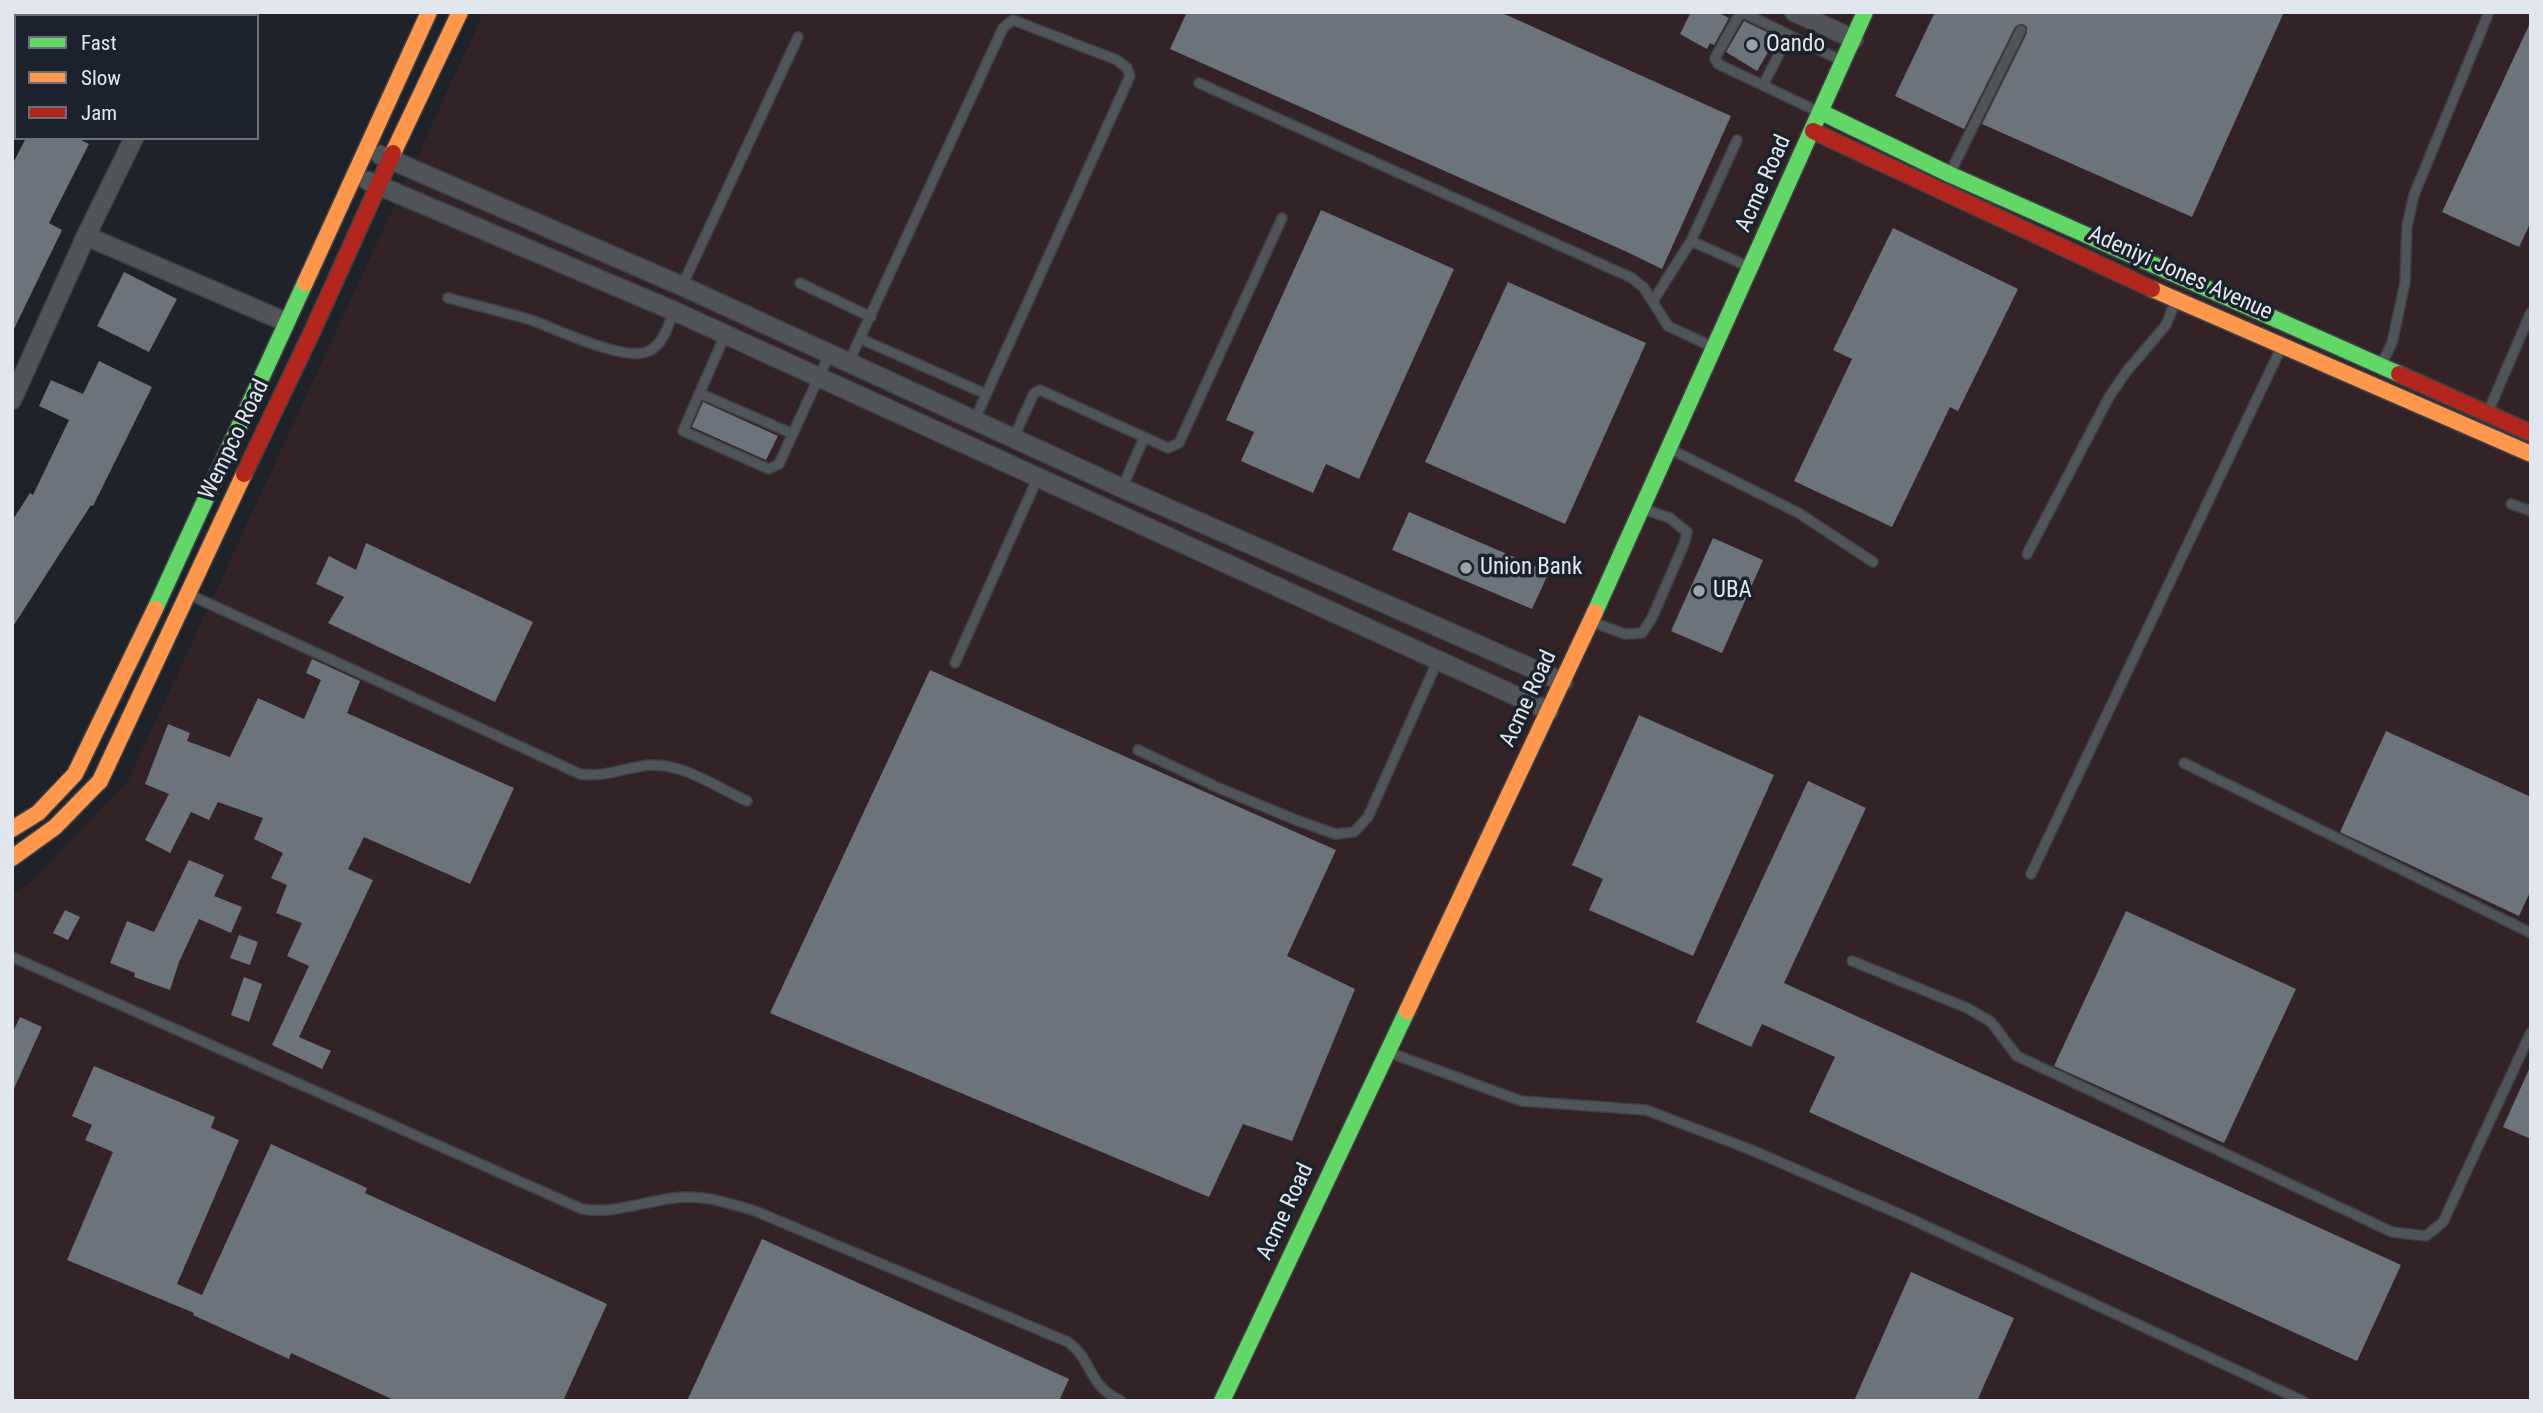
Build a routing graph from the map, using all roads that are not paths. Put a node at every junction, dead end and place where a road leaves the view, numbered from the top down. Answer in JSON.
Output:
{"nodes":[{"id":1,"x":429,"y":12,"type":"edge"},
{"id":2,"x":460,"y":12,"type":"edge"},
{"id":3,"x":1794,"y":12,"type":"edge"},
{"id":4,"x":1865,"y":12,"type":"edge"},
{"id":5,"x":2489,"y":12,"type":"edge"},
{"id":6,"x":2021,"y":30,"type":"dead end"},
{"id":7,"x":1789,"y":35,"type":"junction"},
{"id":8,"x":798,"y":37,"type":"dead end"},
{"id":9,"x":1854,"y":39,"type":"junction"},
{"id":10,"x":1844,"y":62,"type":"junction"},
{"id":11,"x":1199,"y":83,"type":"dead end"},
{"id":12,"x":1763,"y":85,"type":"junction"},
{"id":13,"x":1821,"y":113,"type":"junction"},
{"id":14,"x":1812,"y":131,"type":"junction"},
{"id":15,"x":133,"y":140,"type":"edge"},
{"id":16,"x":1737,"y":140,"type":"dead end"},
{"id":17,"x":366,"y":149,"type":"junction"},
{"id":18,"x":390,"y":159,"type":"junction"},
{"id":19,"x":1949,"y":174,"type":"junction"},
{"id":20,"x":355,"y":175,"type":"junction"},
{"id":21,"x":377,"y":185,"type":"junction"},
{"id":22,"x":1282,"y":218,"type":"dead end"},
{"id":23,"x":86,"y":236,"type":"junction"},
{"id":24,"x":1691,"y":241,"type":"junction"},
{"id":25,"x":1751,"y":268,"type":"junction"},
{"id":26,"x":800,"y":283,"type":"dead end"},
{"id":27,"x":682,"y":285,"type":"junction"},
{"id":28,"x":448,"y":298,"type":"dead end"},
{"id":29,"x":2176,"y":300,"type":"junction"},
{"id":30,"x":1653,"y":301,"type":"junction"},
{"id":31,"x":674,"y":311,"type":"junction"},
{"id":32,"x":2531,"y":312,"type":"edge"},
{"id":33,"x":871,"y":317,"type":"junction"},
{"id":34,"x":286,"y":322,"type":"junction"},
{"id":35,"x":2290,"y":328,"type":"junction"},
{"id":36,"x":725,"y":335,"type":"junction"},
{"id":37,"x":860,"y":339,"type":"junction"},
{"id":38,"x":2283,"y":344,"type":"junction"},
{"id":39,"x":1714,"y":348,"type":"junction"},
{"id":40,"x":829,"y":355,"type":"junction"},
{"id":41,"x":848,"y":364,"type":"junction"},
{"id":42,"x":2380,"y":368,"type":"junction"},
{"id":43,"x":819,"y":377,"type":"junction"},
{"id":44,"x":2373,"y":384,"type":"junction"},
{"id":45,"x":699,"y":393,"type":"junction"},
{"id":46,"x":986,"y":394,"type":"junction"},
{"id":47,"x":12,"y":400,"type":"edge"},
{"id":48,"x":2487,"y":414,"type":"junction"},
{"id":49,"x":975,"y":419,"type":"junction"},
{"id":50,"x":2531,"y":433,"type":"edge"},
{"id":51,"x":793,"y":434,"type":"junction"},
{"id":52,"x":1014,"y":437,"type":"junction"},
{"id":53,"x":1144,"y":438,"type":"junction"},
{"id":54,"x":1669,"y":448,"type":"junction"},
{"id":55,"x":2531,"y":454,"type":"edge"},
{"id":56,"x":1038,"y":477,"type":"junction"},
{"id":57,"x":1122,"y":488,"type":"junction"},
{"id":58,"x":2511,"y":504,"type":"dead end"},
{"id":59,"x":1642,"y":509,"type":"junction"},
{"id":60,"x":2531,"y":511,"type":"edge"},
{"id":61,"x":2027,"y":554,"type":"dead end"},
{"id":62,"x":1873,"y":562,"type":"dead end"},
{"id":63,"x":1323,"y":576,"type":"junction"},
{"id":64,"x":167,"y":585,"type":"junction"},
{"id":65,"x":186,"y":593,"type":"junction"},
{"id":66,"x":1312,"y":603,"type":"junction"},
{"id":67,"x":1590,"y":622,"type":"junction"},
{"id":68,"x":1438,"y":660,"type":"junction"},
{"id":69,"x":955,"y":663,"type":"dead end"},
{"id":70,"x":1563,"y":682,"type":"junction"},
{"id":71,"x":1549,"y":710,"type":"junction"},
{"id":72,"x":1138,"y":750,"type":"dead end"},
{"id":73,"x":2184,"y":763,"type":"dead end"},
{"id":74,"x":747,"y":801,"type":"dead end"},
{"id":75,"x":12,"y":829,"type":"edge"},
{"id":76,"x":12,"y":858,"type":"edge"},
{"id":77,"x":2031,"y":874,"type":"dead end"},
{"id":78,"x":2531,"y":933,"type":"edge"},
{"id":79,"x":12,"y":957,"type":"edge"},
{"id":80,"x":1852,"y":961,"type":"dead end"},
{"id":81,"x":2531,"y":1032,"type":"edge"},
{"id":82,"x":1387,"y":1051,"type":"junction"},
{"id":83,"x":1121,"y":1401,"type":"edge"},
{"id":84,"x":1222,"y":1401,"type":"edge"},
{"id":85,"x":2302,"y":1401,"type":"edge"}],
"edges":[{"from":1,"to":17,"type":"street","name":"Wempco Road"},
{"from":2,"to":18,"type":"street","name":"Wempco Road"},
{"from":3,"to":9,"type":"street"},
{"from":4,"to":9,"type":"street","name":"Acme Road"},
{"from":5,"to":42,"type":"lane"},
{"from":6,"to":19,"type":"lane"},
{"from":7,"to":10,"type":"lane"},
{"from":7,"to":12,"type":"lane"},
{"from":7,"to":12,"type":"lane"},
{"from":8,"to":27,"type":"lane"},
{"from":9,"to":10,"type":"street","name":"Acme Road"},
{"from":10,"to":13,"type":"street","name":"Acme Road"},
{"from":11,"to":30,"type":"lane"},
{"from":12,"to":13,"type":"lane"},
{"from":13,"to":14,"type":"street","name":"Acme Road"},
{"from":13,"to":19,"type":"street","name":"Adeniyi Jones Avenue"},
{"from":14,"to":25,"type":"street","name":"Acme Road"},
{"from":14,"to":29,"type":"street","name":"Adeniyi Jones Avenue"},
{"from":15,"to":23,"type":"street"},
{"from":16,"to":24,"type":"lane"},
{"from":17,"to":18,"type":"street"},
{"from":17,"to":20,"type":"street","name":"Wempco Road"},
{"from":18,"to":21,"type":"street","name":"Wempco Road"},
{"from":18,"to":27,"type":"street"},
{"from":19,"to":35,"type":"street","name":"Adeniyi Jones Avenue"},
{"from":20,"to":21,"type":"street"},
{"from":20,"to":34,"type":"street","name":"Wempco Road"},
{"from":21,"to":31,"type":"street"},
{"from":21,"to":65,"type":"street","name":"Wempco Road"},
{"from":22,"to":53,"type":"lane"},
{"from":23,"to":34,"type":"street"},
{"from":23,"to":47,"type":"street"},
{"from":24,"to":25,"type":"lane"},
{"from":24,"to":30,"type":"lane"},
{"from":25,"to":39,"type":"street","name":"Acme Road"},
{"from":26,"to":33,"type":"lane"},
{"from":27,"to":40,"type":"street"},
{"from":28,"to":31,"type":"lane"},
{"from":29,"to":38,"type":"street","name":"Adeniyi Jones Avenue"},
{"from":29,"to":61,"type":"lane"},
{"from":30,"to":39,"type":"lane"},
{"from":31,"to":36,"type":"street"},
{"from":32,"to":48,"type":"lane"},
{"from":33,"to":37,"type":"lane"},
{"from":33,"to":46,"type":"lane"},
{"from":34,"to":64,"type":"street","name":"Wempco Road"},
{"from":35,"to":38,"type":"lane"},
{"from":35,"to":42,"type":"street","name":"Adeniyi Jones Avenue"},
{"from":36,"to":43,"type":"street"},
{"from":36,"to":45,"type":"lane"},
{"from":37,"to":41,"type":"lane"},
{"from":37,"to":46,"type":"lane"},
{"from":38,"to":44,"type":"street","name":"Adeniyi Jones Avenue"},
{"from":38,"to":77,"type":"lane"},
{"from":39,"to":54,"type":"street","name":"Acme Road"},
{"from":40,"to":41,"type":"street"},
{"from":40,"to":43,"type":"lane"},
{"from":41,"to":49,"type":"street"},
{"from":42,"to":44,"type":"lane"},
{"from":42,"to":48,"type":"street","name":"Adeniyi Jones Avenue"},
{"from":43,"to":51,"type":"lane"},
{"from":43,"to":56,"type":"street"},
{"from":44,"to":55,"type":"street","name":"Adeniyi Jones Avenue"},
{"from":45,"to":51,"type":"lane"},
{"from":45,"to":51,"type":"lane"},
{"from":46,"to":49,"type":"lane"},
{"from":48,"to":50,"type":"street","name":"Adeniyi Jones Avenue"},
{"from":49,"to":52,"type":"street"},
{"from":52,"to":53,"type":"lane"},
{"from":52,"to":57,"type":"street"},
{"from":53,"to":57,"type":"lane"},
{"from":54,"to":59,"type":"street","name":"Acme Road"},
{"from":54,"to":62,"type":"lane"},
{"from":56,"to":66,"type":"street"},
{"from":56,"to":69,"type":"lane"},
{"from":57,"to":63,"type":"street"},
{"from":58,"to":60,"type":"lane"},
{"from":59,"to":67,"type":"street","name":"Acme Road"},
{"from":59,"to":67,"type":"lane"},
{"from":63,"to":66,"type":"street"},
{"from":63,"to":70,"type":"street"},
{"from":64,"to":65,"type":"lane"},
{"from":64,"to":75,"type":"street","name":"Wempco Road"},
{"from":65,"to":74,"type":"lane"},
{"from":65,"to":76,"type":"street","name":"Wempco Road"},
{"from":66,"to":68,"type":"street"},
{"from":67,"to":70,"type":"street","name":"Acme Road"},
{"from":68,"to":71,"type":"street"},
{"from":68,"to":72,"type":"lane"},
{"from":70,"to":71,"type":"street","name":"Acme Road"},
{"from":71,"to":82,"type":"street","name":"Acme Road"},
{"from":73,"to":78,"type":"lane"},
{"from":79,"to":83,"type":"lane"},
{"from":80,"to":81,"type":"lane"},
{"from":82,"to":84,"type":"street","name":"Acme Road"},
{"from":82,"to":85,"type":"lane"}]}
